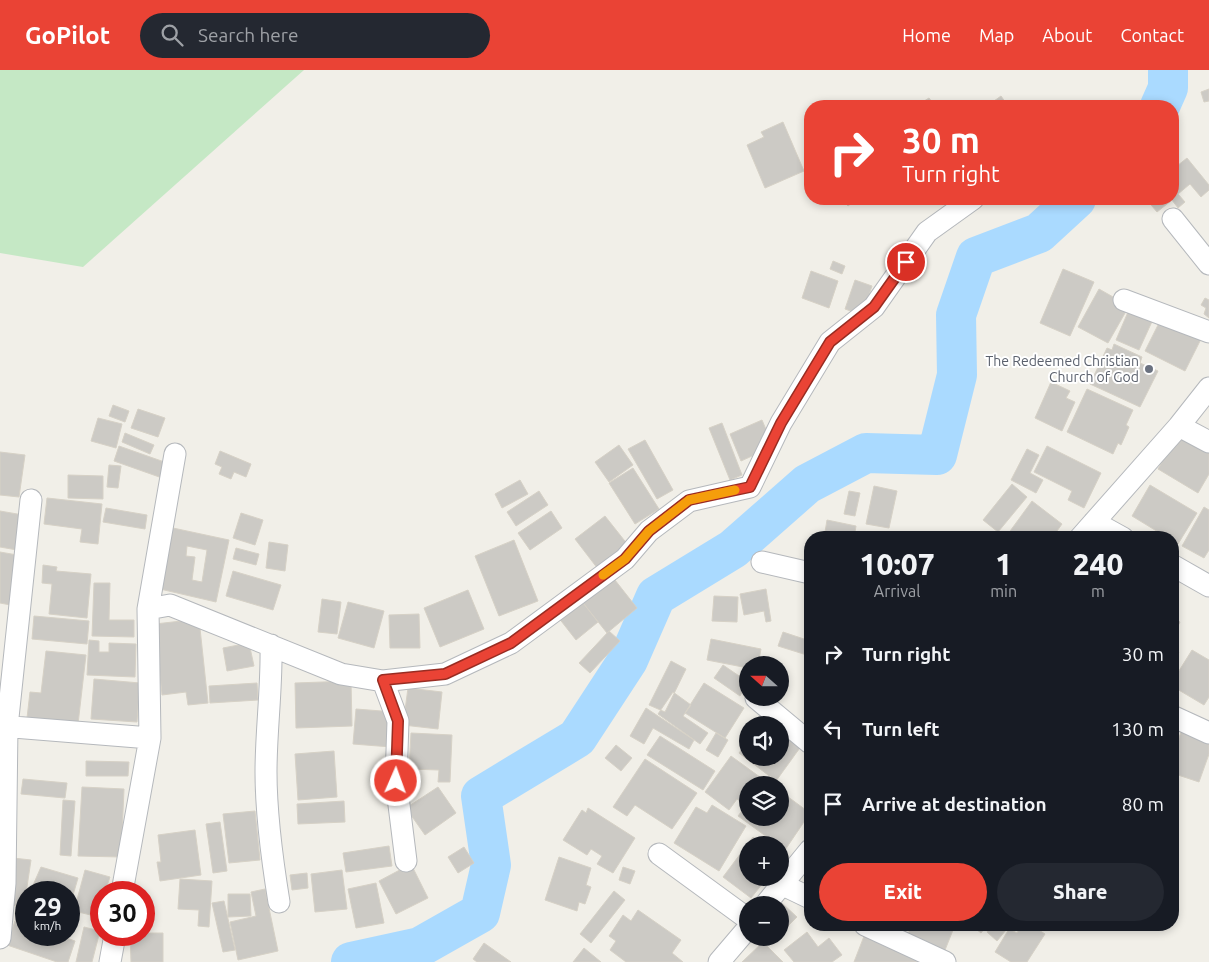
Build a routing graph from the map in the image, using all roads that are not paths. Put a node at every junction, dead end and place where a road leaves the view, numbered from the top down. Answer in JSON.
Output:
{"nodes":[{"id":1,"x":965,"y":205,"type":"edge"},
{"id":2,"x":1173,"y":219,"type":"dead end"},
{"id":3,"x":1209,"y":264,"type":"edge"},
{"id":4,"x":1124,"y":300,"type":"dead end"},
{"id":5,"x":1209,"y":332,"type":"edge"},
{"id":6,"x":1209,"y":388,"type":"edge"},
{"id":7,"x":1179,"y":426,"type":"junction"},
{"id":8,"x":1209,"y":442,"type":"edge"},
{"id":9,"x":175,"y":454,"type":"dead end"},
{"id":10,"x":31,"y":500,"type":"dead end"},
{"id":11,"x":1094,"y":522,"type":"junction"},
{"id":12,"x":1086,"y":531,"type":"edge"},
{"id":13,"x":1110,"y":531,"type":"edge"},
{"id":14,"x":762,"y":562,"type":"dead end"},
{"id":15,"x":1179,"y":569,"type":"edge"},
{"id":16,"x":804,"y":572,"type":"edge"},
{"id":17,"x":1209,"y":586,"type":"edge"},
{"id":18,"x":148,"y":609,"type":"junction"},
{"id":19,"x":271,"y":645,"type":"junction"},
{"id":20,"x":383,"y":680,"type":"junction"},
{"id":21,"x":766,"y":706,"type":"edge"},
{"id":22,"x":1179,"y":719,"type":"edge"},
{"id":23,"x":3,"y":726,"type":"edge"},
{"id":24,"x":1209,"y":733,"type":"edge"},
{"id":25,"x":150,"y":738,"type":"junction"},
{"id":26,"x":804,"y":738,"type":"edge"},
{"id":27,"x":659,"y":854,"type":"dead end"},
{"id":28,"x":804,"y":857,"type":"edge"},
{"id":29,"x":406,"y":861,"type":"dead end"},
{"id":30,"x":789,"y":875,"type":"edge"},
{"id":31,"x":124,"y":881,"type":"edge"},
{"id":32,"x":3,"y":883,"type":"edge"},
{"id":33,"x":779,"y":886,"type":"edge"},
{"id":34,"x":785,"y":886,"type":"edge"},
{"id":35,"x":804,"y":895,"type":"edge"},
{"id":36,"x":772,"y":896,"type":"edge"},
{"id":37,"x":279,"y":902,"type":"dead end"},
{"id":38,"x":739,"y":912,"type":"edge"},
{"id":39,"x":878,"y":931,"type":"edge"},
{"id":40,"x":0,"y":938,"type":"edge"},
{"id":41,"x":739,"y":939,"type":"edge"},
{"id":42,"x":113,"y":946,"type":"edge"},
{"id":43,"x":110,"y":962,"type":"edge"},
{"id":44,"x":719,"y":962,"type":"edge"},
{"id":45,"x":945,"y":962,"type":"edge"}],
"edges":[{"from":1,"to":20,"type":"street"},
{"from":2,"to":3,"type":"street"},
{"from":4,"to":5,"type":"street"},
{"from":6,"to":7,"type":"street"},
{"from":7,"to":8,"type":"street"},
{"from":7,"to":11,"type":"street"},
{"from":9,"to":18,"type":"street"},
{"from":10,"to":23,"type":"street"},
{"from":11,"to":12,"type":"street"},
{"from":11,"to":13,"type":"street"},
{"from":14,"to":16,"type":"street"},
{"from":15,"to":17,"type":"street"},
{"from":18,"to":19,"type":"street"},
{"from":18,"to":25,"type":"street"},
{"from":19,"to":20,"type":"street"},
{"from":19,"to":37,"type":"street"},
{"from":20,"to":29,"type":"street"},
{"from":21,"to":26,"type":"street"},
{"from":22,"to":24,"type":"street"},
{"from":23,"to":25,"type":"street"},
{"from":23,"to":32,"type":"street"},
{"from":25,"to":31,"type":"street"},
{"from":27,"to":38,"type":"street"},
{"from":28,"to":30,"type":"street"},
{"from":32,"to":40,"type":"street"},
{"from":33,"to":36,"type":"street"},
{"from":34,"to":35,"type":"street"},
{"from":39,"to":45,"type":"street"},
{"from":41,"to":44,"type":"street"},
{"from":42,"to":43,"type":"street"}]}
